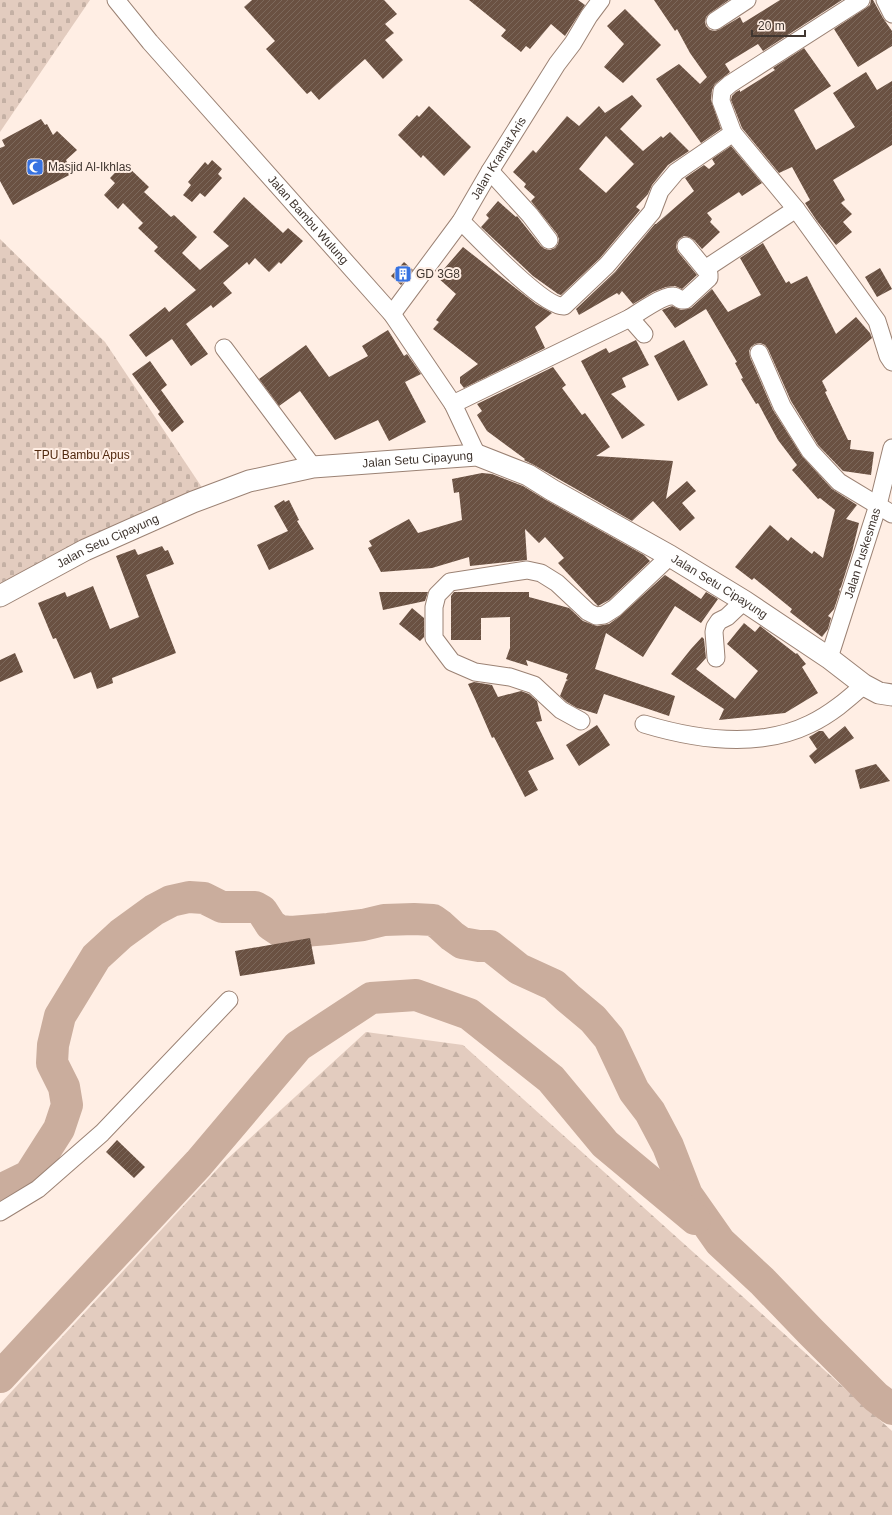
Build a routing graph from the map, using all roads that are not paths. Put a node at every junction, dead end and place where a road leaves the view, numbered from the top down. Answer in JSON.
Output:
{"nodes":[{"id":1,"x":116,"y":0,"type":"edge"},
{"id":2,"x":601,"y":0,"type":"edge"},
{"id":3,"x":747,"y":0,"type":"edge"},
{"id":4,"x":861,"y":0,"type":"edge"},
{"id":5,"x":885,"y":0,"type":"edge"},
{"id":6,"x":892,"y":14,"type":"edge"},
{"id":7,"x":715,"y":21,"type":"dead end"},
{"id":8,"x":733,"y":133,"type":"junction"},
{"id":9,"x":490,"y":170,"type":"junction"},
{"id":10,"x":796,"y":209,"type":"junction"},
{"id":11,"x":461,"y":220,"type":"junction"},
{"id":12,"x":549,"y":240,"type":"dead end"},
{"id":13,"x":686,"y":246,"type":"dead end"},
{"id":14,"x":706,"y":269,"type":"junction"},
{"id":15,"x":392,"y":314,"type":"junction"},
{"id":16,"x":630,"y":318,"type":"junction"},
{"id":17,"x":644,"y":334,"type":"dead end"},
{"id":18,"x":224,"y":348,"type":"dead end"},
{"id":19,"x":759,"y":353,"type":"dead end"},
{"id":20,"x":892,"y":362,"type":"edge"},
{"id":21,"x":453,"y":404,"type":"junction"},
{"id":22,"x":892,"y":448,"type":"edge"},
{"id":23,"x":477,"y":455,"type":"junction"},
{"id":24,"x":313,"y":467,"type":"junction"},
{"id":25,"x":885,"y":509,"type":"edge"},
{"id":26,"x":670,"y":556,"type":"junction"},
{"id":27,"x":0,"y":596,"type":"edge"},
{"id":28,"x":744,"y":602,"type":"junction"},
{"id":29,"x":716,"y":658,"type":"dead end"},
{"id":30,"x":829,"y":658,"type":"junction"},
{"id":31,"x":864,"y":685,"type":"junction"},
{"id":32,"x":892,"y":695,"type":"edge"},
{"id":33,"x":581,"y":721,"type":"dead end"},
{"id":34,"x":644,"y":724,"type":"dead end"},
{"id":35,"x":229,"y":1000,"type":"dead end"},
{"id":36,"x":0,"y":1212,"type":"edge"}],
"edges":[{"from":1,"to":15,"type":"street","name":"Jalan Bambu Wulung"},
{"from":2,"to":9,"type":"street","name":"Jalan Kramat Aris"},
{"from":3,"to":7,"type":"street"},
{"from":4,"to":8,"type":"street"},
{"from":5,"to":6,"type":"street"},
{"from":8,"to":10,"type":"street"},
{"from":8,"to":11,"type":"street"},
{"from":9,"to":11,"type":"street","name":"Jalan Kramat Aris"},
{"from":9,"to":12,"type":"street"},
{"from":10,"to":14,"type":"street"},
{"from":10,"to":20,"type":"street"},
{"from":11,"to":15,"type":"street","name":"Jalan Kramat Aris"},
{"from":13,"to":14,"type":"street"},
{"from":14,"to":16,"type":"street"},
{"from":15,"to":21,"type":"street","name":"Jalan Bambu Wulung"},
{"from":16,"to":17,"type":"street"},
{"from":16,"to":21,"type":"street"},
{"from":18,"to":24,"type":"street"},
{"from":19,"to":25,"type":"street"},
{"from":21,"to":23,"type":"street","name":"Jalan Bambu Wulung"},
{"from":22,"to":25,"type":"street","name":"Jalan Puskesmas"},
{"from":23,"to":24,"type":"street","name":"Jalan Setu Cipayung"},
{"from":23,"to":26,"type":"street","name":"Jalan Setu Cipayung"},
{"from":24,"to":27,"type":"street","name":"Jalan Setu Cipayung"},
{"from":25,"to":30,"type":"street","name":"Jalan Puskesmas"},
{"from":26,"to":28,"type":"street","name":"Jalan Setu Cipayung"},
{"from":26,"to":33,"type":"street"},
{"from":28,"to":29,"type":"street"},
{"from":28,"to":30,"type":"street","name":"Jalan Setu Cipayung"},
{"from":30,"to":31,"type":"street","name":"Jalan Setu Cipayung"},
{"from":31,"to":32,"type":"street","name":"Jalan Setu Cipayung"},
{"from":31,"to":34,"type":"street"},
{"from":35,"to":36,"type":"street"}]}
